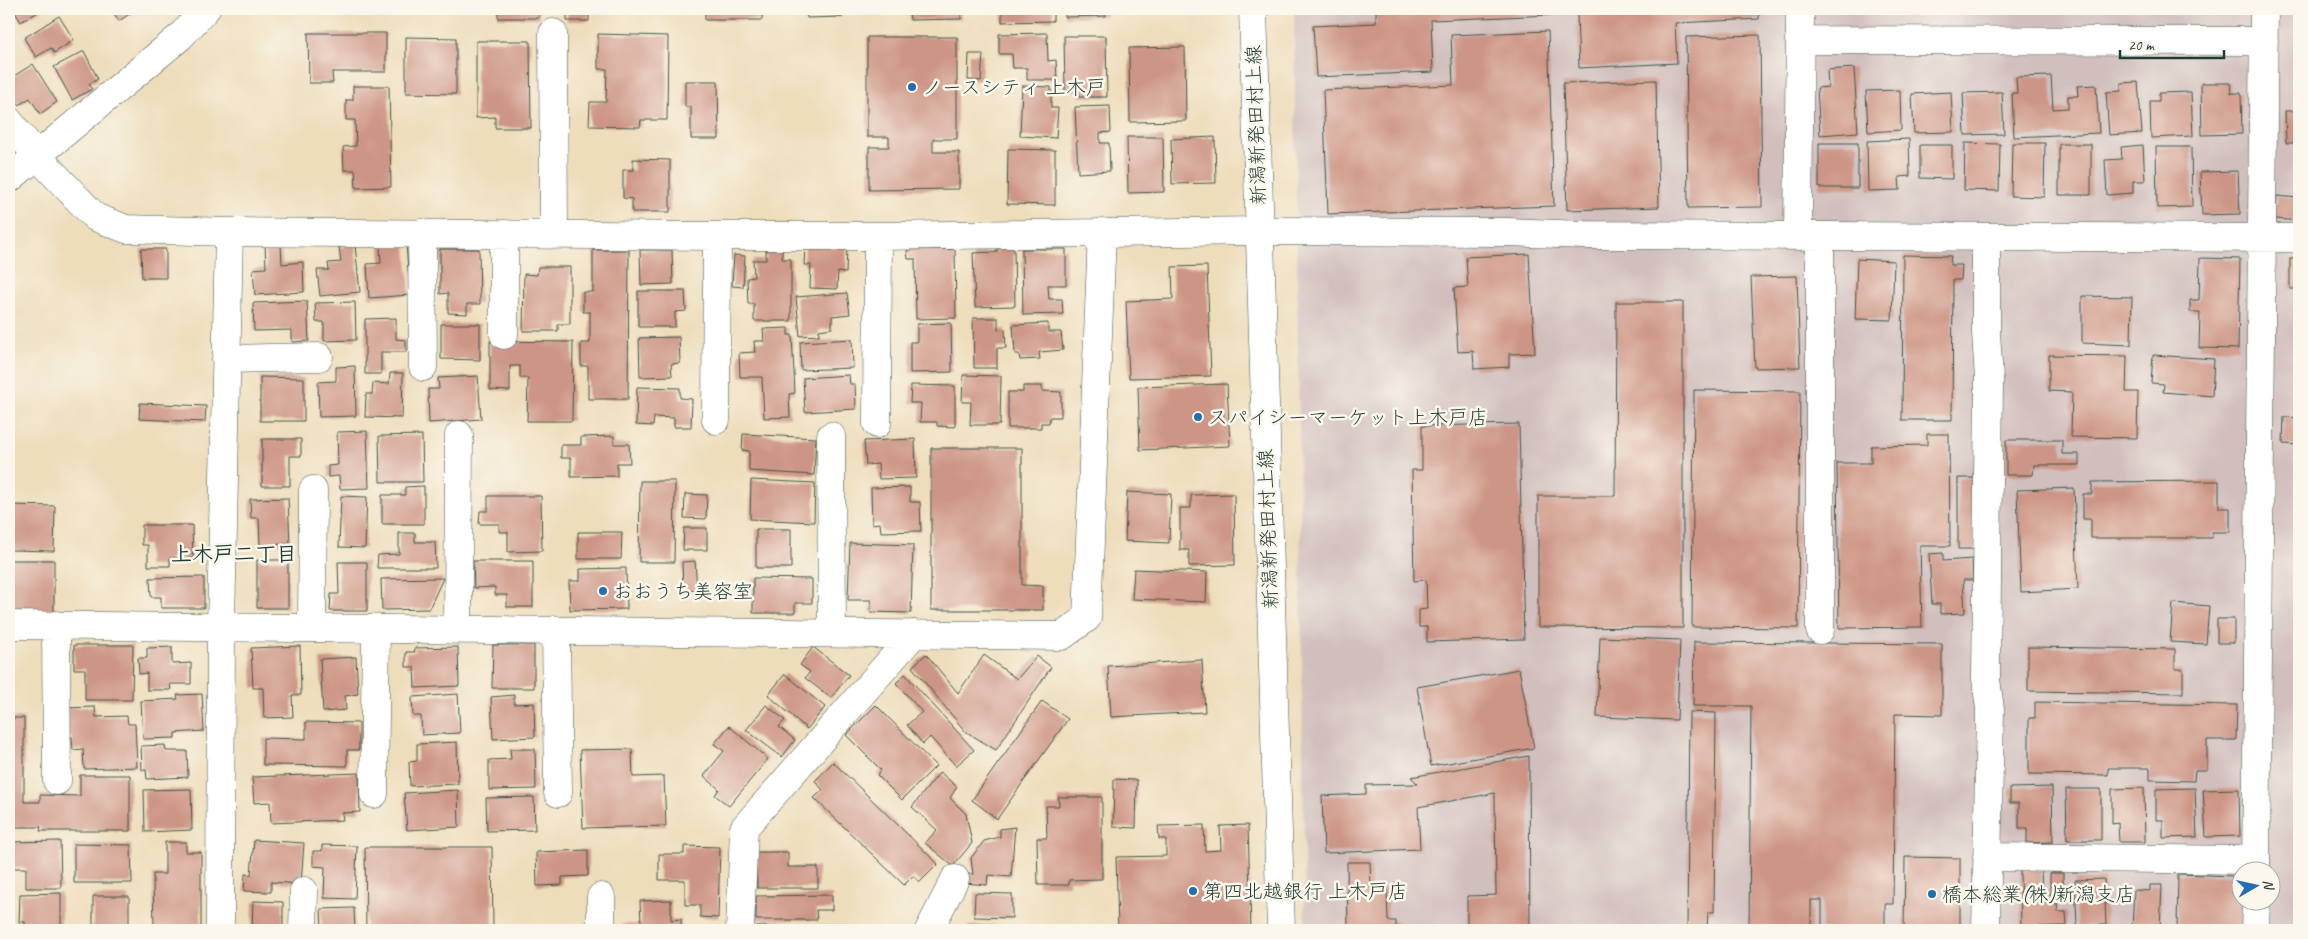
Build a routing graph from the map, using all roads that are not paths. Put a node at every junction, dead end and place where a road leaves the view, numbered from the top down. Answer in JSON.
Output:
{"nodes":[{"id":1,"x":206,"y":9,"type":"edge"},
{"id":2,"x":1253,"y":9,"type":"edge"},
{"id":3,"x":1800,"y":9,"type":"edge"},
{"id":4,"x":2264,"y":9,"type":"edge"},
{"id":5,"x":553,"y":21,"type":"edge"},
{"id":6,"x":1799,"y":40,"type":"junction"},
{"id":7,"x":2264,"y":41,"type":"junction"},
{"id":8,"x":9,"y":121,"type":"edge"},
{"id":9,"x":38,"y":157,"type":"junction"},
{"id":10,"x":9,"y":179,"type":"edge"},
{"id":11,"x":1259,"y":231,"type":"junction"},
{"id":12,"x":229,"y":232,"type":"junction"},
{"id":13,"x":1102,"y":232,"type":"junction"},
{"id":14,"x":422,"y":234,"type":"junction"},
{"id":15,"x":504,"y":234,"type":"junction"},
{"id":16,"x":554,"y":235,"type":"junction"},
{"id":17,"x":717,"y":236,"type":"junction"},
{"id":18,"x":878,"y":236,"type":"junction"},
{"id":19,"x":1809,"y":236,"type":"junction"},
{"id":20,"x":1986,"y":237,"type":"junction"},
{"id":21,"x":2262,"y":238,"type":"junction"},
{"id":22,"x":2299,"y":238,"type":"edge"},
{"id":23,"x":504,"y":335,"type":"dead end"},
{"id":24,"x":319,"y":356,"type":"dead end"},
{"id":25,"x":226,"y":359,"type":"junction"},
{"id":26,"x":423,"y":367,"type":"dead end"},
{"id":27,"x":716,"y":420,"type":"dead end"},
{"id":28,"x":877,"y":424,"type":"dead end"},
{"id":29,"x":459,"y":434,"type":"dead end"},
{"id":30,"x":831,"y":436,"type":"dead end"},
{"id":31,"x":313,"y":490,"type":"dead end"},
{"id":32,"x":9,"y":625,"type":"edge"},
{"id":33,"x":56,"y":626,"type":"junction"},
{"id":34,"x":221,"y":626,"type":"junction"},
{"id":35,"x":312,"y":627,"type":"junction"},
{"id":36,"x":376,"y":628,"type":"junction"},
{"id":37,"x":458,"y":629,"type":"junction"},
{"id":38,"x":556,"y":630,"type":"junction"},
{"id":39,"x":1820,"y":630,"type":"dead end"},
{"id":40,"x":832,"y":633,"type":"junction"},
{"id":41,"x":914,"y":634,"type":"junction"},
{"id":42,"x":57,"y":781,"type":"dead end"},
{"id":43,"x":558,"y":793,"type":"dead end"},
{"id":44,"x":374,"y":794,"type":"dead end"},
{"id":45,"x":1987,"y":857,"type":"junction"},
{"id":46,"x":2256,"y":862,"type":"edge"},
{"id":47,"x":2230,"y":865,"type":"edge"},
{"id":48,"x":955,"y":879,"type":"dead end"},
{"id":49,"x":304,"y":891,"type":"dead end"},
{"id":50,"x":601,"y":897,"type":"dead end"},
{"id":51,"x":2256,"y":912,"type":"edge"},
{"id":52,"x":220,"y":930,"type":"edge"},
{"id":53,"x":303,"y":930,"type":"edge"},
{"id":54,"x":601,"y":930,"type":"edge"},
{"id":55,"x":740,"y":930,"type":"edge"},
{"id":56,"x":929,"y":930,"type":"edge"},
{"id":57,"x":1281,"y":930,"type":"edge"},
{"id":58,"x":1986,"y":930,"type":"edge"},
{"id":59,"x":2256,"y":930,"type":"edge"}],
"edges":[{"from":1,"to":9,"type":"street"},
{"from":2,"to":11,"type":"street","name":"新潟新発田村上線"},
{"from":3,"to":6,"type":"street"},
{"from":4,"to":7,"type":"street"},
{"from":5,"to":16,"type":"street"},
{"from":6,"to":7,"type":"street"},
{"from":6,"to":19,"type":"street"},
{"from":7,"to":21,"type":"street"},
{"from":8,"to":9,"type":"street"},
{"from":9,"to":10,"type":"street"},
{"from":9,"to":12,"type":"street"},
{"from":11,"to":13,"type":"street"},
{"from":11,"to":19,"type":"street"},
{"from":11,"to":57,"type":"street","name":"新潟新発田村上線"},
{"from":12,"to":14,"type":"street"},
{"from":12,"to":25,"type":"street"},
{"from":13,"to":18,"type":"street"},
{"from":13,"to":41,"type":"street"},
{"from":14,"to":15,"type":"street"},
{"from":14,"to":26,"type":"street"},
{"from":15,"to":16,"type":"street"},
{"from":15,"to":23,"type":"street"},
{"from":16,"to":17,"type":"street"},
{"from":17,"to":18,"type":"street"},
{"from":17,"to":27,"type":"street"},
{"from":18,"to":28,"type":"street"},
{"from":19,"to":20,"type":"street"},
{"from":19,"to":39,"type":"street"},
{"from":20,"to":21,"type":"street"},
{"from":20,"to":45,"type":"street"},
{"from":21,"to":22,"type":"street"},
{"from":21,"to":46,"type":"street"},
{"from":24,"to":25,"type":"street"},
{"from":25,"to":34,"type":"street"},
{"from":29,"to":37,"type":"street"},
{"from":30,"to":40,"type":"street"},
{"from":31,"to":35,"type":"street"},
{"from":32,"to":33,"type":"street"},
{"from":33,"to":34,"type":"street"},
{"from":33,"to":42,"type":"street"},
{"from":34,"to":35,"type":"street"},
{"from":34,"to":52,"type":"street"},
{"from":35,"to":36,"type":"street"},
{"from":36,"to":37,"type":"street"},
{"from":36,"to":44,"type":"street"},
{"from":37,"to":38,"type":"street"},
{"from":38,"to":40,"type":"street"},
{"from":38,"to":43,"type":"street"},
{"from":40,"to":41,"type":"street"},
{"from":41,"to":55,"type":"street"},
{"from":45,"to":47,"type":"street"},
{"from":45,"to":58,"type":"street"},
{"from":48,"to":56,"type":"street"},
{"from":49,"to":53,"type":"street"},
{"from":50,"to":54,"type":"street"},
{"from":51,"to":59,"type":"street"}]}
